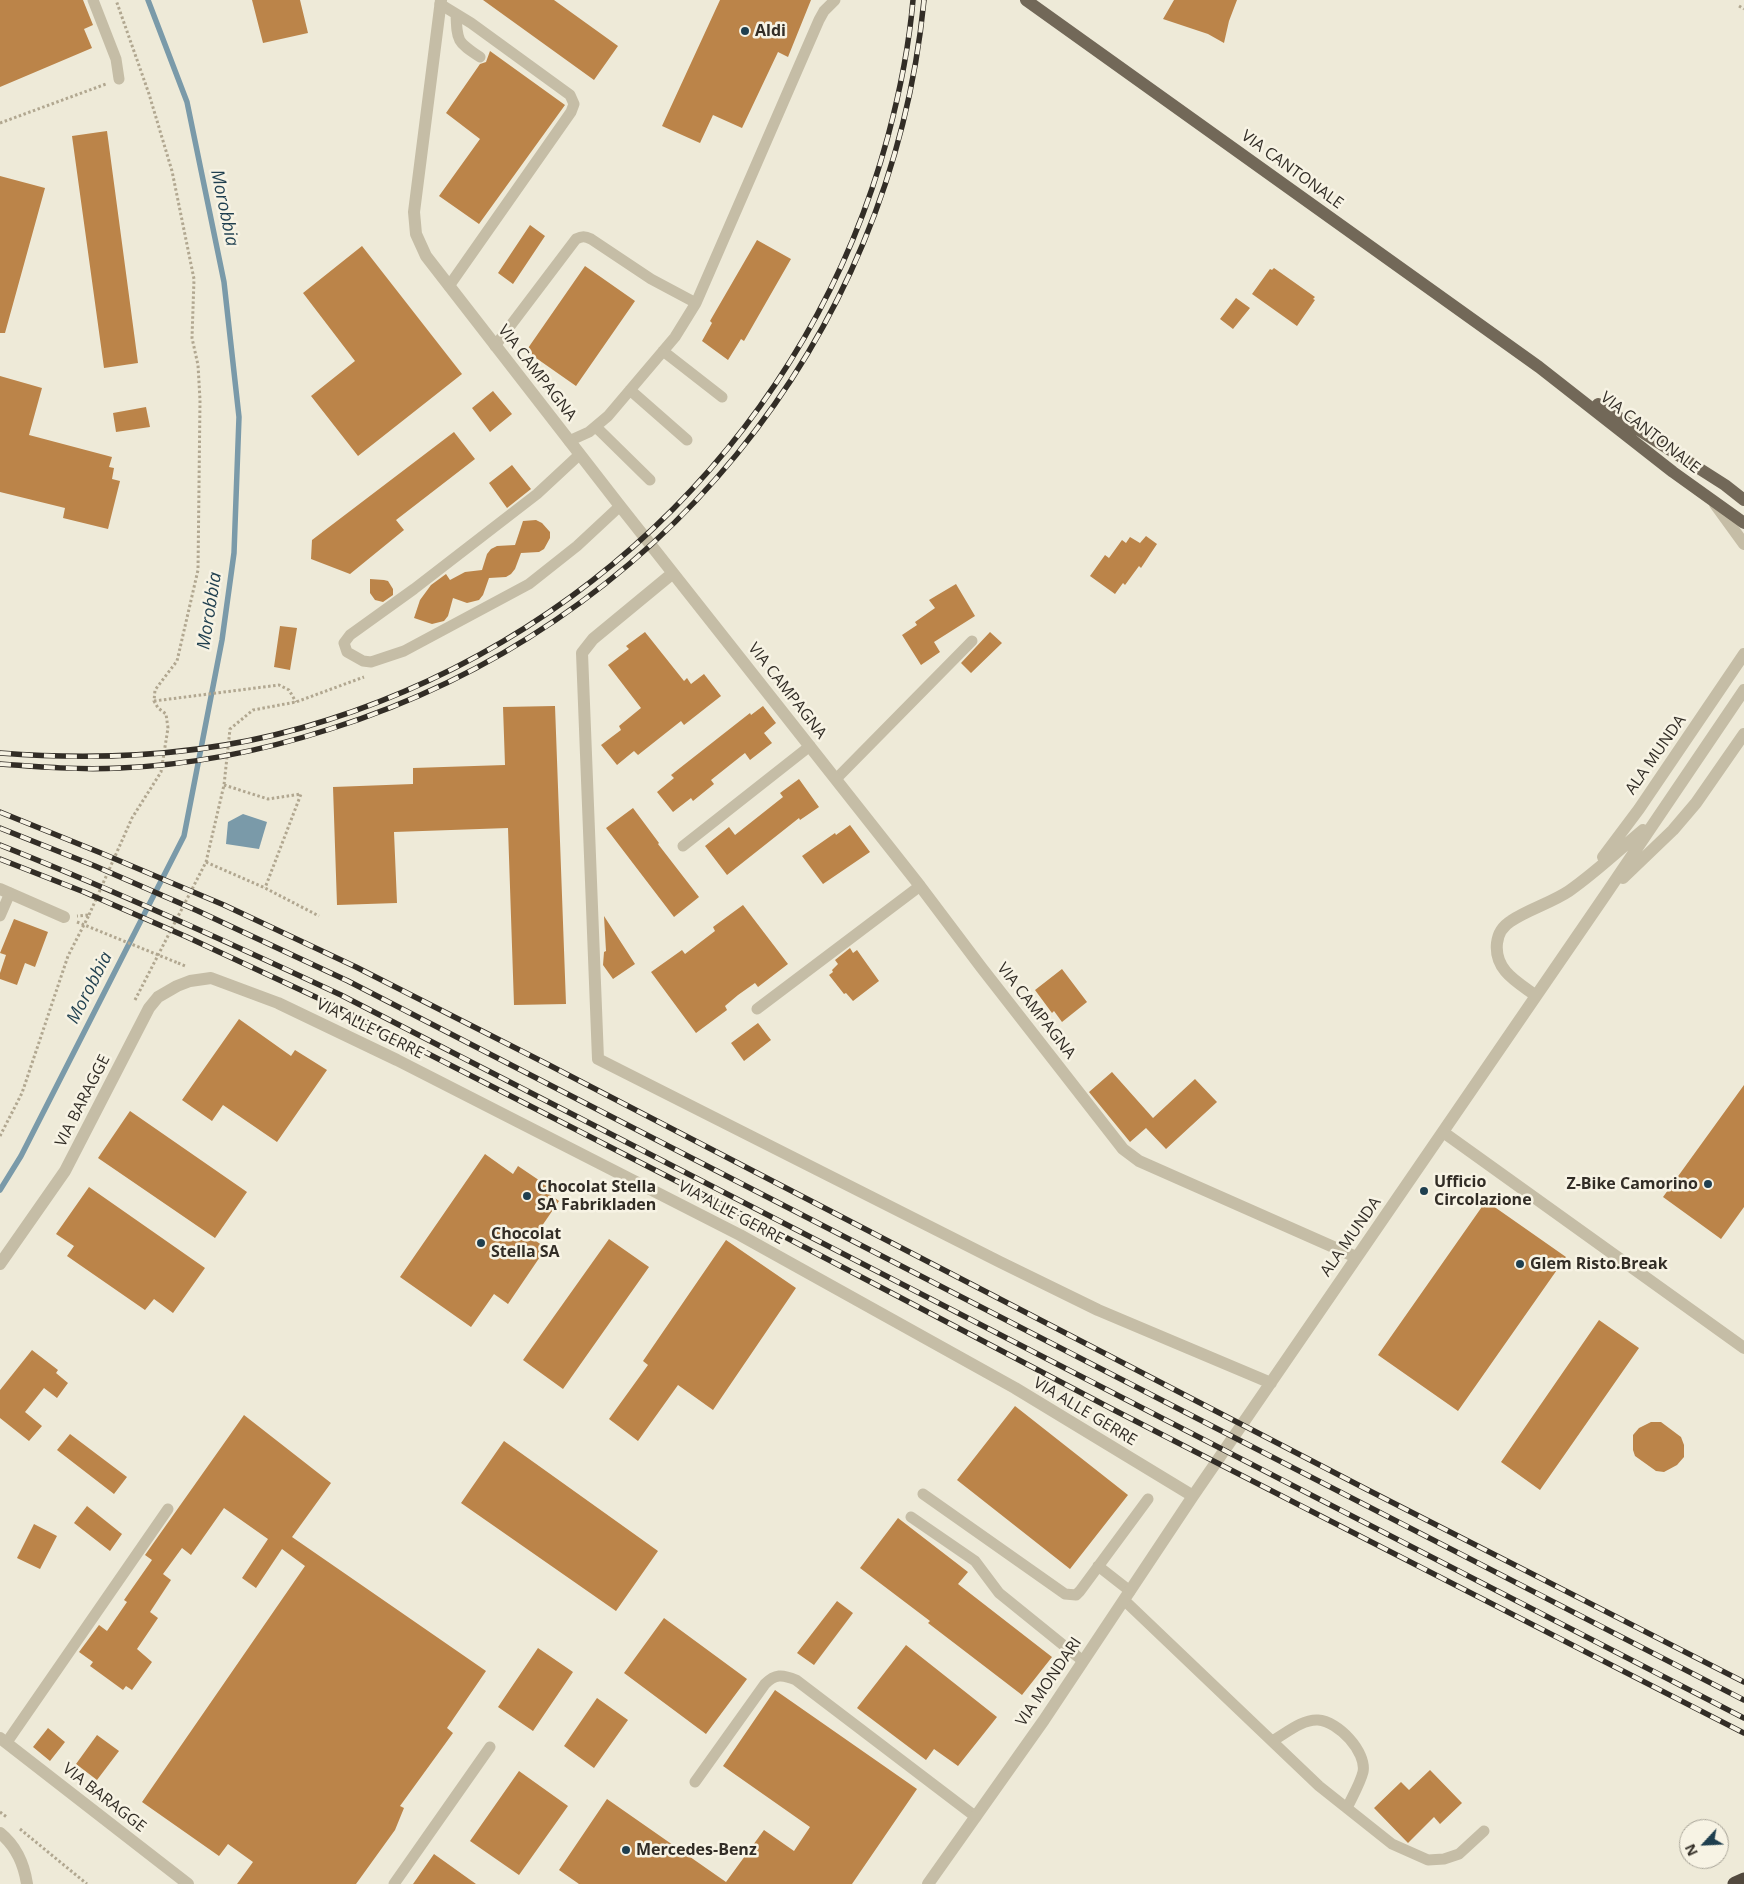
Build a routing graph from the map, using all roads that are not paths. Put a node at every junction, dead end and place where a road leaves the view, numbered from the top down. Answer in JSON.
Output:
{"nodes":[{"id":1,"x":93,"y":0,"type":"edge"},
{"id":2,"x":835,"y":0,"type":"edge"},
{"id":3,"x":1026,"y":0,"type":"edge"},
{"id":4,"x":440,"y":2,"type":"edge"},
{"id":5,"x":456,"y":14,"type":"junction"},
{"id":6,"x":480,"y":57,"type":"dead end"},
{"id":7,"x":119,"y":79,"type":"road end"},
{"id":8,"x":449,"y":286,"type":"junction"},
{"id":9,"x":696,"y":303,"type":"junction"},
{"id":10,"x":495,"y":346,"type":"junction"},
{"id":11,"x":663,"y":351,"type":"junction"},
{"id":12,"x":1539,"y":367,"type":"junction"},
{"id":13,"x":630,"y":390,"type":"junction"},
{"id":14,"x":722,"y":397,"type":"dead end"},
{"id":15,"x":596,"y":427,"type":"junction"},
{"id":16,"x":687,"y":440,"type":"dead end"},
{"id":17,"x":569,"y":441,"type":"junction"},
{"id":18,"x":579,"y":455,"type":"junction"},
{"id":19,"x":650,"y":480,"type":"dead end"},
{"id":20,"x":1725,"y":485,"type":"junction"},
{"id":21,"x":1744,"y":494,"type":"edge"},
{"id":22,"x":1710,"y":498,"type":"junction"},
{"id":23,"x":1744,"y":500,"type":"edge"},
{"id":24,"x":620,"y":506,"type":"junction"},
{"id":25,"x":1744,"y":523,"type":"edge"},
{"id":26,"x":1744,"y":544,"type":"edge"},
{"id":27,"x":673,"y":573,"type":"junction"},
{"id":28,"x":972,"y":641,"type":"dead end"},
{"id":29,"x":1744,"y":654,"type":"edge"},
{"id":30,"x":1744,"y":690,"type":"edge"},
{"id":31,"x":1744,"y":734,"type":"edge"},
{"id":32,"x":810,"y":746,"type":"junction"},
{"id":33,"x":836,"y":779,"type":"junction"},
{"id":34,"x":1655,"y":820,"type":"junction"},
{"id":35,"x":682,"y":846,"type":"dead end"},
{"id":36,"x":1592,"y":872,"type":"junction"},
{"id":37,"x":920,"y":886,"type":"junction"},
{"id":38,"x":5,"y":891,"type":"edge"},
{"id":39,"x":1606,"y":894,"type":"junction"},
{"id":40,"x":0,"y":916,"type":"edge"},
{"id":41,"x":64,"y":918,"type":"road end"},
{"id":42,"x":211,"y":978,"type":"joint"},
{"id":43,"x":1536,"y":995,"type":"junction"},
{"id":44,"x":757,"y":1009,"type":"dead end"},
{"id":45,"x":1443,"y":1132,"type":"junction"},
{"id":46,"x":1356,"y":1257,"type":"junction"},
{"id":47,"x":0,"y":1264,"type":"edge"},
{"id":48,"x":1744,"y":1348,"type":"edge"},
{"id":49,"x":1271,"y":1383,"type":"junction"},
{"id":50,"x":923,"y":1494,"type":"dead end"},
{"id":51,"x":1193,"y":1496,"type":"junction"},
{"id":52,"x":1148,"y":1499,"type":"dead end"},
{"id":53,"x":168,"y":1509,"type":"dead end"},
{"id":54,"x":911,"y":1517,"type":"dead end"},
{"id":55,"x":1098,"y":1566,"type":"junction"},
{"id":56,"x":1127,"y":1595,"type":"junction"},
{"id":57,"x":1083,"y":1661,"type":"junction"},
{"id":58,"x":3,"y":1740,"type":"edge"},
{"id":59,"x":1272,"y":1741,"type":"junction"},
{"id":60,"x":490,"y":1747,"type":"dead end"},
{"id":61,"x":695,"y":1782,"type":"dead end"},
{"id":62,"x":1347,"y":1808,"type":"junction"},
{"id":63,"x":976,"y":1817,"type":"junction"},
{"id":64,"x":1484,"y":1831,"type":"dead end"},
{"id":65,"x":0,"y":1833,"type":"edge"},
{"id":66,"x":1744,"y":1880,"type":"edge"},
{"id":67,"x":27,"y":1884,"type":"edge"},
{"id":68,"x":188,"y":1884,"type":"edge"},
{"id":69,"x":394,"y":1884,"type":"edge"},
{"id":70,"x":928,"y":1884,"type":"edge"},
{"id":71,"x":1735,"y":1884,"type":"edge"}],
"edges":[{"from":1,"to":7,"type":"lane"},
{"from":2,"to":9,"type":"lane"},
{"from":3,"to":12,"type":"main road","name":"VIA CANTONALE"},
{"from":4,"to":5,"type":"lane"},
{"from":4,"to":8,"type":"street","name":"VIA CAMPAGNA"},
{"from":5,"to":6,"type":"lane"},
{"from":5,"to":8,"type":"lane"},
{"from":8,"to":10,"type":"street","name":"VIA CAMPAGNA"},
{"from":9,"to":10,"type":"lane"},
{"from":9,"to":11,"type":"lane"},
{"from":10,"to":17,"type":"street","name":"VIA CAMPAGNA"},
{"from":11,"to":13,"type":"lane"},
{"from":11,"to":14,"type":"lane"},
{"from":12,"to":20,"type":"main road","name":"VIA CANTONALE"},
{"from":12,"to":22,"type":"main road","name":"VIA CANTONALE"},
{"from":13,"to":15,"type":"lane"},
{"from":13,"to":16,"type":"lane"},
{"from":15,"to":17,"type":"lane"},
{"from":15,"to":19,"type":"lane"},
{"from":17,"to":18,"type":"street","name":"VIA CAMPAGNA"},
{"from":18,"to":24,"type":"street","name":"VIA CAMPAGNA"},
{"from":18,"to":24,"type":"lane"},
{"from":20,"to":21,"type":"street"},
{"from":20,"to":23,"type":"main road","name":"VIA CANTONALE"},
{"from":22,"to":25,"type":"main road","name":"VIA CANTONALE"},
{"from":22,"to":26,"type":"street"},
{"from":24,"to":27,"type":"street","name":"VIA CAMPAGNA"},
{"from":27,"to":32,"type":"street","name":"VIA CAMPAGNA"},
{"from":27,"to":49,"type":"street"},
{"from":28,"to":33,"type":"lane"},
{"from":29,"to":36,"type":"street","name":"ALA MUNDA"},
{"from":30,"to":34,"type":"street","name":"ALA MUNDA"},
{"from":31,"to":39,"type":"street","name":"ALA MUNDA"},
{"from":32,"to":33,"type":"street","name":"VIA CAMPAGNA"},
{"from":32,"to":35,"type":"lane"},
{"from":33,"to":37,"type":"street","name":"VIA CAMPAGNA"},
{"from":34,"to":36,"type":"street","name":"ALA MUNDA"},
{"from":34,"to":39,"type":"street","name":"ALA MUNDA"},
{"from":36,"to":43,"type":"street","name":"ALA MUNDA"},
{"from":37,"to":44,"type":"lane"},
{"from":37,"to":46,"type":"street","name":"VIA CAMPAGNA"},
{"from":38,"to":40,"type":"lane"},
{"from":38,"to":41,"type":"street"},
{"from":39,"to":43,"type":"street","name":"ALA MUNDA"},
{"from":42,"to":47,"type":"street","name":"VIA BARAGGE"},
{"from":42,"to":51,"type":"street","name":"VIA ALLE GERRE"},
{"from":43,"to":45,"type":"street","name":"ALA MUNDA"},
{"from":45,"to":46,"type":"street","name":"ALA MUNDA"},
{"from":45,"to":48,"type":"street"},
{"from":46,"to":49,"type":"street","name":"ALA MUNDA"},
{"from":49,"to":51,"type":"street","name":"ALA MUNDA"},
{"from":50,"to":55,"type":"lane"},
{"from":51,"to":56,"type":"street","name":"VIA MONDARI"},
{"from":52,"to":55,"type":"lane"},
{"from":53,"to":58,"type":"lane"},
{"from":54,"to":57,"type":"lane"},
{"from":55,"to":56,"type":"lane"},
{"from":56,"to":57,"type":"street","name":"VIA MONDARI"},
{"from":56,"to":59,"type":"lane"},
{"from":57,"to":63,"type":"street","name":"VIA MONDARI"},
{"from":58,"to":68,"type":"street","name":"VIA BARAGGE"},
{"from":59,"to":62,"type":"lane"},
{"from":59,"to":62,"type":"lane"},
{"from":60,"to":69,"type":"lane"},
{"from":61,"to":63,"type":"lane"},
{"from":62,"to":64,"type":"lane"},
{"from":63,"to":70,"type":"street","name":"VIA MONDARI"},
{"from":65,"to":67,"type":"street"},
{"from":66,"to":71,"type":"highway"}]}
